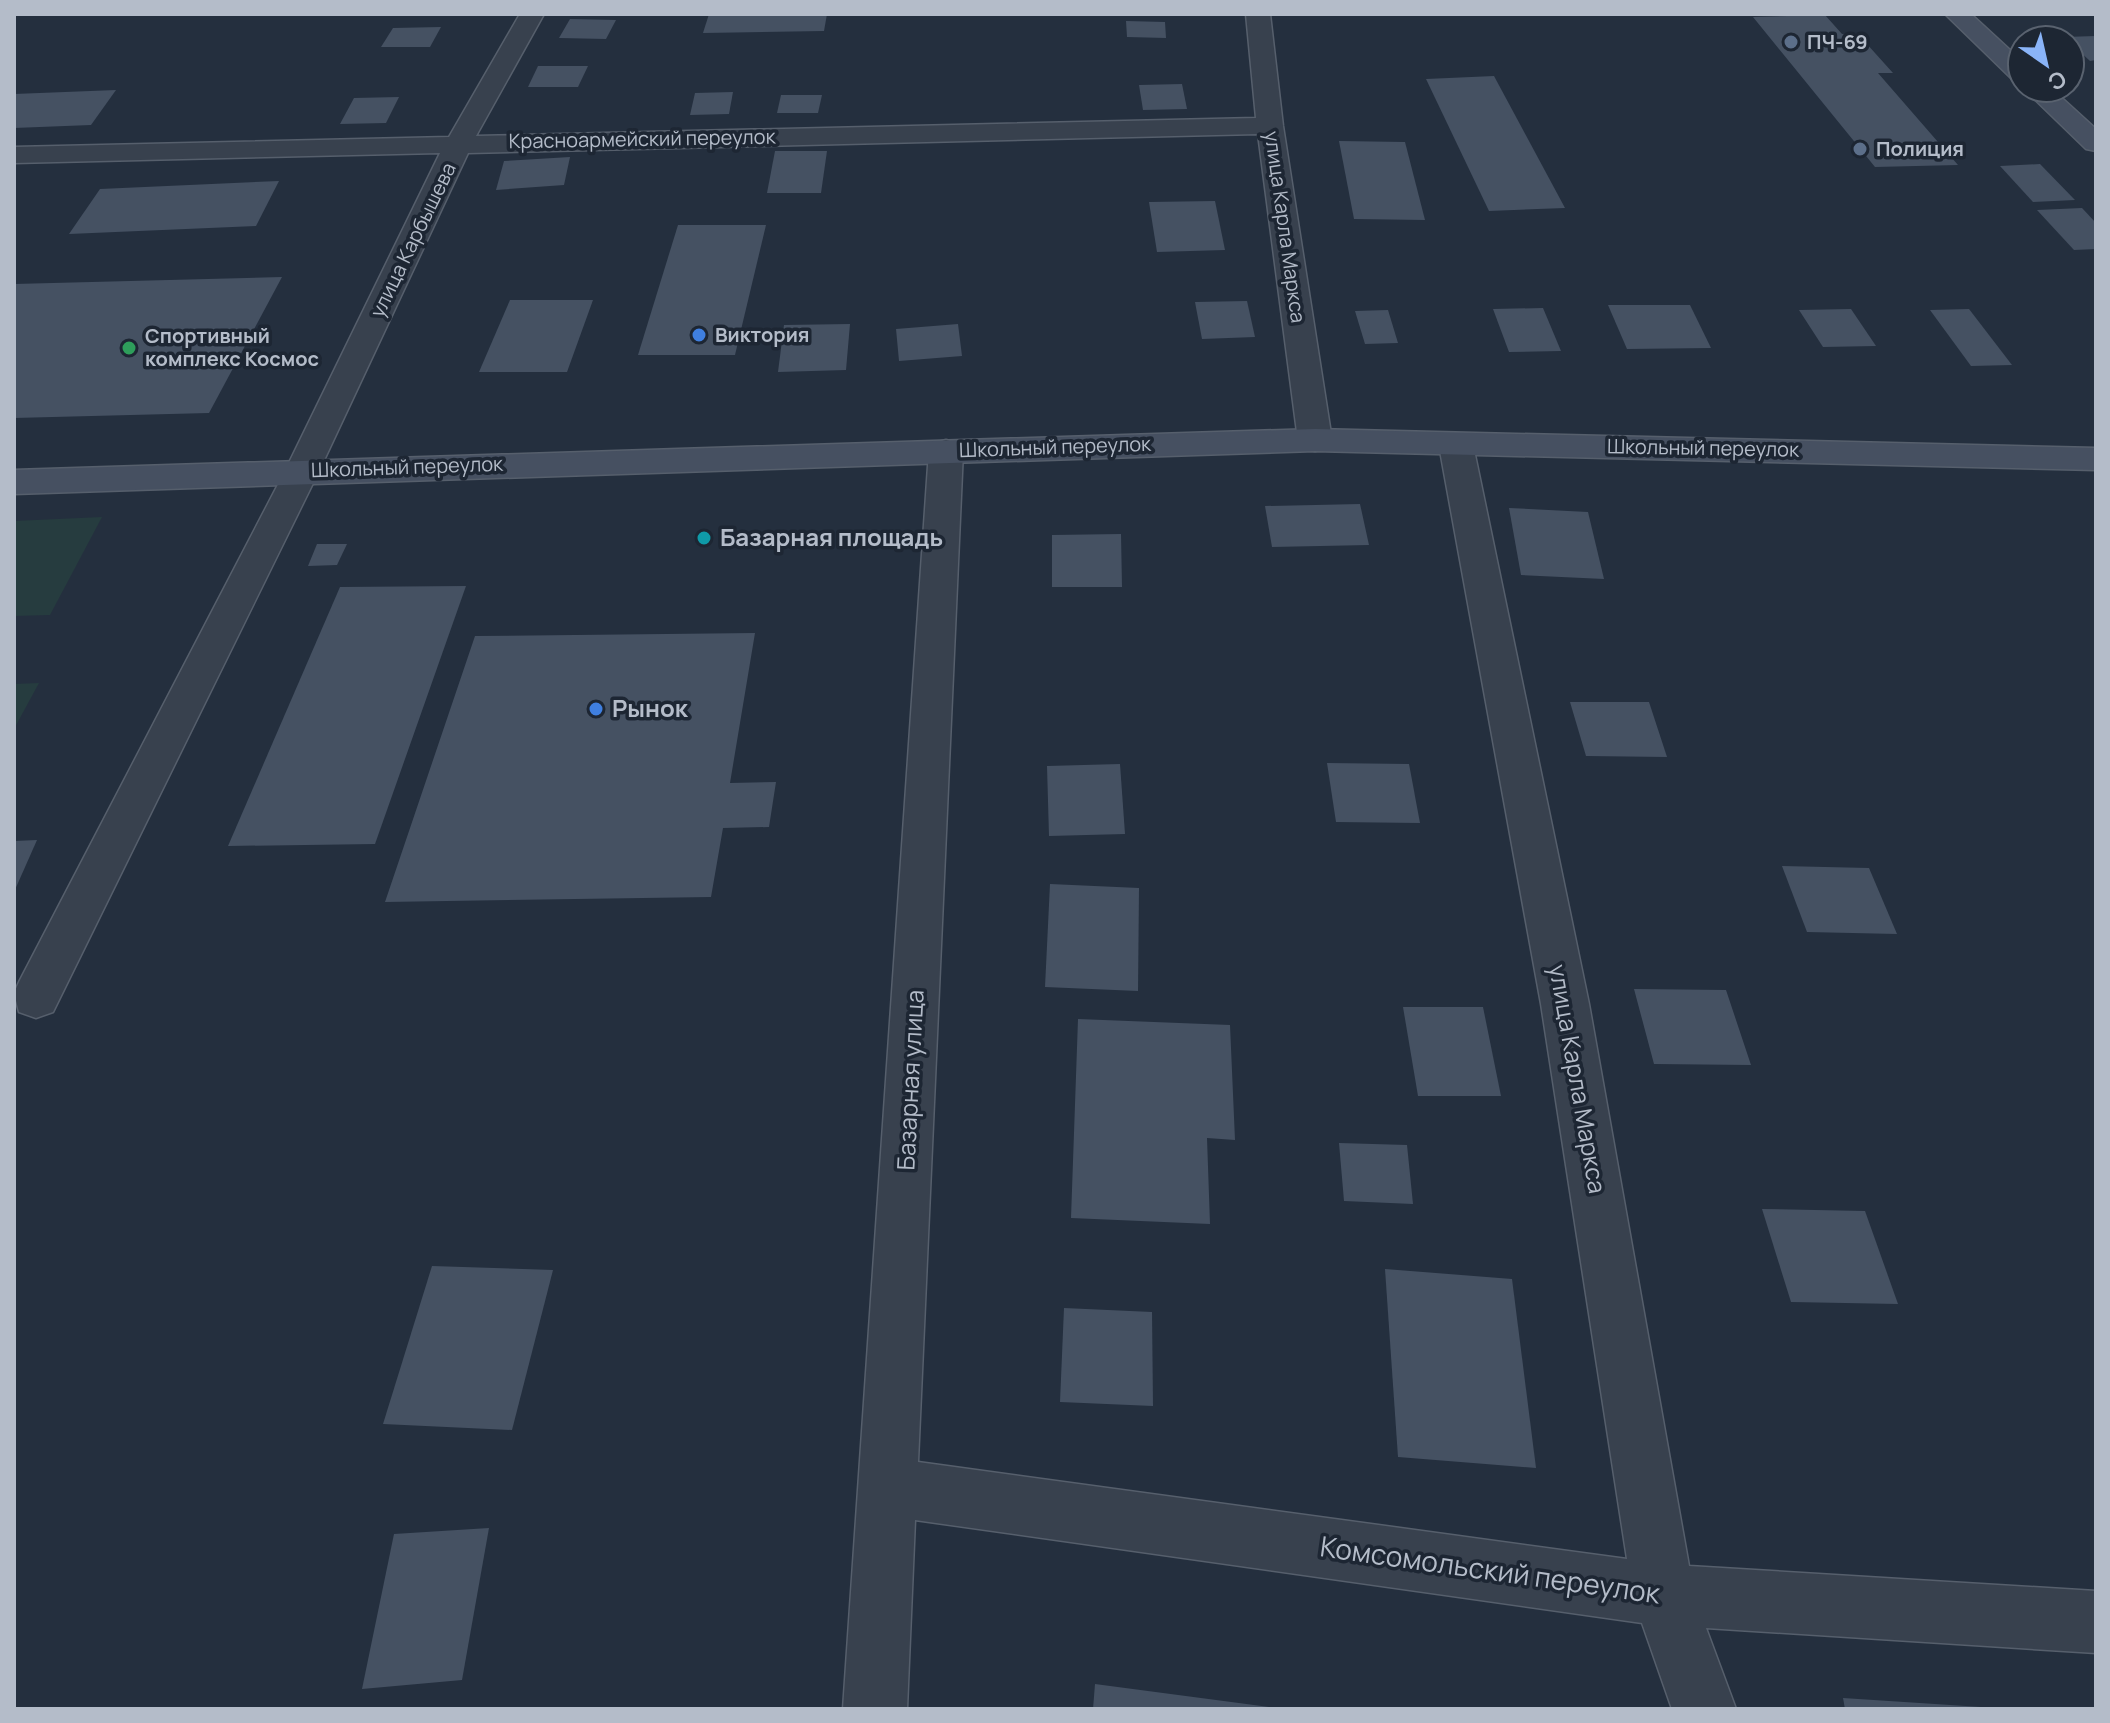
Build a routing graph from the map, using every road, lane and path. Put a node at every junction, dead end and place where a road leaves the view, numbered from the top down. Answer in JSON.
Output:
{"nodes":[{"id":1,"x":532,"y":14,"type":"edge"},
{"id":2,"x":1258,"y":14,"type":"edge"},
{"id":3,"x":1957,"y":14,"type":"edge"},
{"id":4,"x":2006,"y":60,"type":"edge"},
{"id":5,"x":2053,"y":104,"type":"edge"},
{"id":6,"x":1270,"y":126,"type":"junction"},
{"id":7,"x":459,"y":143,"type":"junction"},
{"id":8,"x":2096,"y":143,"type":"edge"},
{"id":9,"x":14,"y":155,"type":"edge"},
{"id":10,"x":1315,"y":440,"type":"junction"},
{"id":11,"x":1456,"y":445,"type":"junction"},
{"id":12,"x":946,"y":451,"type":"junction"},
{"id":13,"x":2096,"y":459,"type":"edge"},
{"id":14,"x":302,"y":471,"type":"junction"},
{"id":15,"x":14,"y":482,"type":"edge"},
{"id":16,"x":36,"y":997,"type":"dead end"},
{"id":17,"x":888,"y":1487,"type":"junction"},
{"id":18,"x":1663,"y":1595,"type":"junction"},
{"id":19,"x":2096,"y":1622,"type":"edge"},
{"id":20,"x":875,"y":1709,"type":"edge"},
{"id":21,"x":1704,"y":1709,"type":"edge"}],
"edges":[{"from":1,"to":7,"type":"street","name":"улица Карбышева"},
{"from":2,"to":6,"type":"street","name":"улица Карла Маркса"},
{"from":3,"to":4,"type":"street"},
{"from":5,"to":8,"type":"street"},
{"from":6,"to":7,"type":"street","name":"Красноармейский переулок"},
{"from":6,"to":10,"type":"street","name":"улица Карла Маркса"},
{"from":7,"to":9,"type":"street","name":"Красноармейский переулок"},
{"from":7,"to":14,"type":"street","name":"улица Карбышева"},
{"from":10,"to":11,"type":"street","name":"Школьный переулок"},
{"from":10,"to":12,"type":"street","name":"Школьный переулок"},
{"from":11,"to":13,"type":"street","name":"Школьный переулок"},
{"from":11,"to":18,"type":"street","name":"улица Карла Маркса"},
{"from":12,"to":14,"type":"street","name":"Школьный переулок"},
{"from":12,"to":17,"type":"street","name":"Базарная улица"},
{"from":14,"to":15,"type":"street","name":"Школьный переулок"},
{"from":14,"to":16,"type":"street","name":"улица Карбышева"},
{"from":17,"to":18,"type":"street","name":"Комсомольский переулок"},
{"from":17,"to":20,"type":"street","name":"Базарная улица"},
{"from":18,"to":19,"type":"street","name":"Комсомольский переулок"},
{"from":18,"to":21,"type":"street","name":"улица Карла Маркса"}]}
